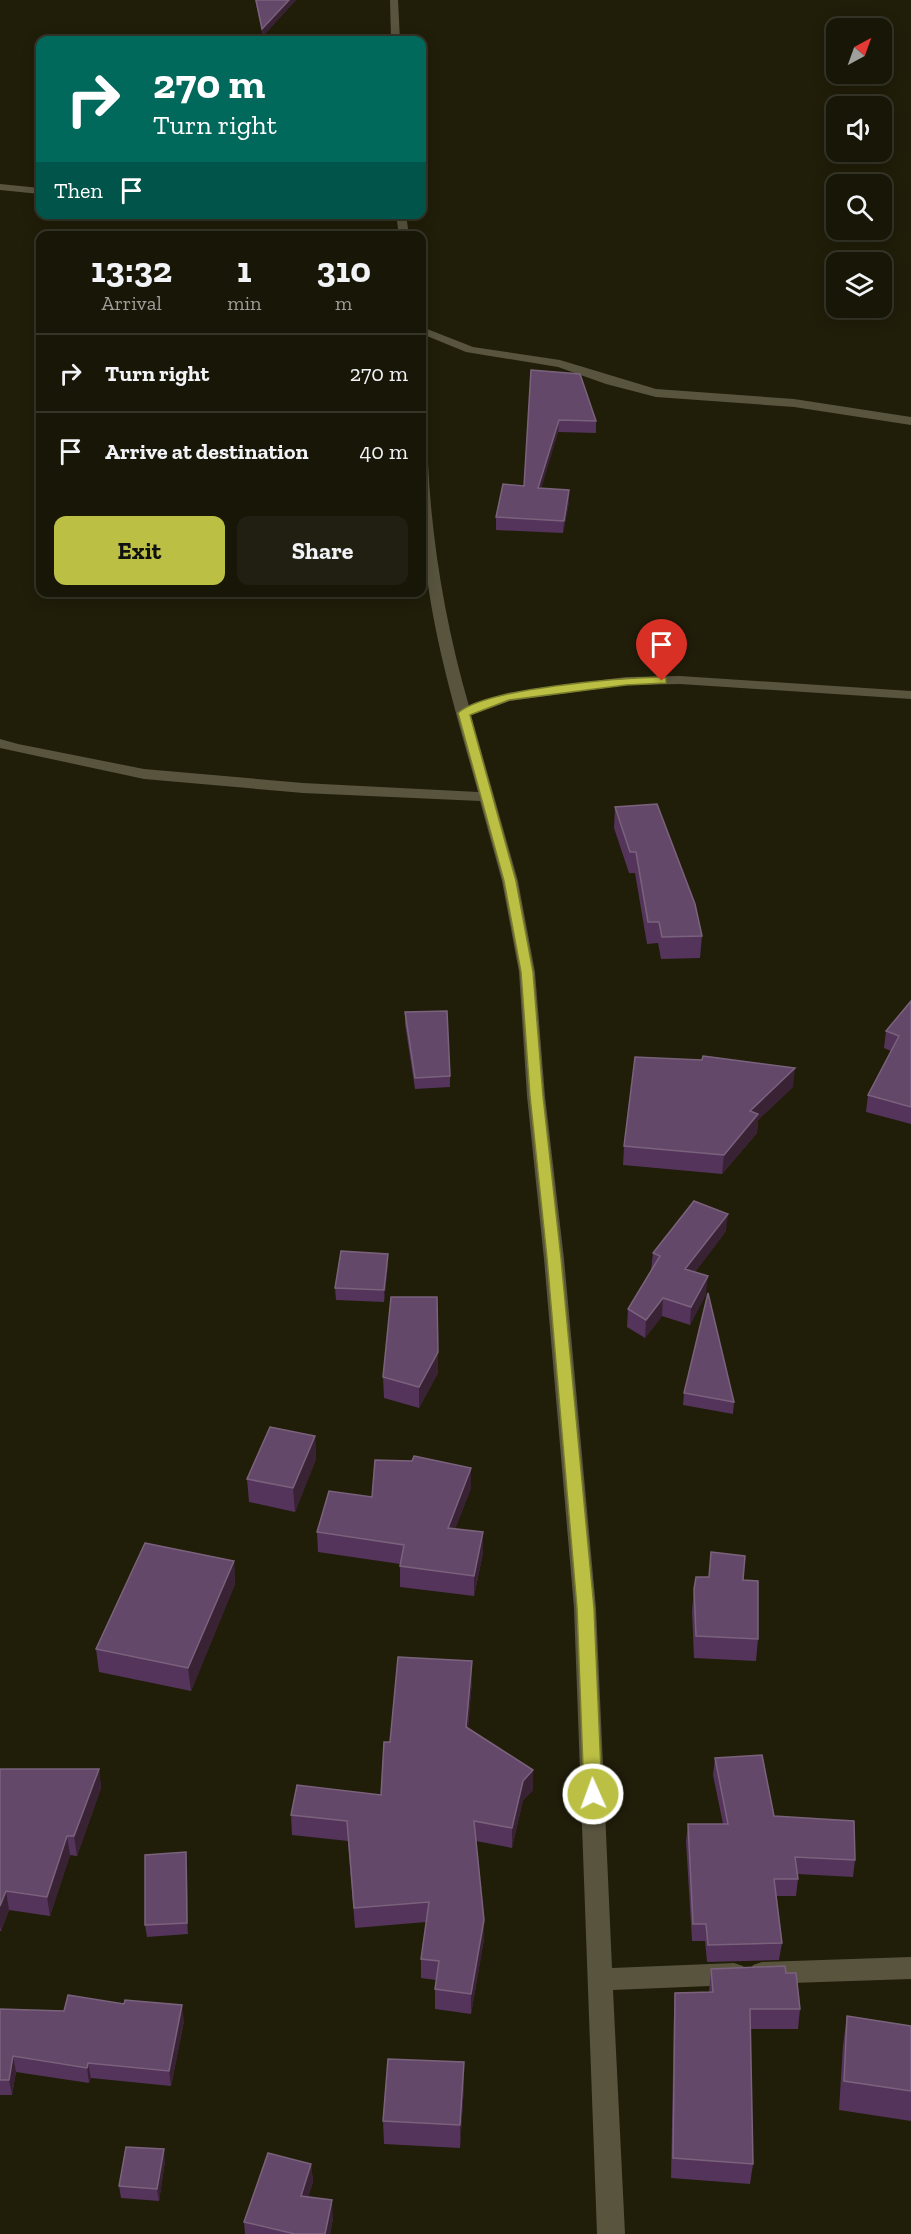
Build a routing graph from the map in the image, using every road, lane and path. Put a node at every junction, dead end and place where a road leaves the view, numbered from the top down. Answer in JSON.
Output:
{"nodes":[{"id":1,"x":394,"y":0,"type":"edge"},
{"id":2,"x":396,"y":36,"type":"edge"},
{"id":3,"x":0,"y":187,"type":"edge"},
{"id":4,"x":36,"y":192,"type":"edge"},
{"id":5,"x":426,"y":332,"type":"edge"},
{"id":6,"x":911,"y":421,"type":"edge"},
{"id":7,"x":426,"y":532,"type":"edge"},
{"id":8,"x":911,"y":695,"type":"edge"},
{"id":9,"x":464,"y":713,"type":"junction"},
{"id":10,"x":0,"y":743,"type":"edge"},
{"id":11,"x":487,"y":797,"type":"junction"},
{"id":12,"x":911,"y":1968,"type":"edge"},
{"id":13,"x":601,"y":1979,"type":"junction"},
{"id":14,"x":611,"y":2234,"type":"edge"}],
"edges":[{"from":1,"to":2,"type":"street"},
{"from":3,"to":4,"type":"street"},
{"from":5,"to":6,"type":"street"},
{"from":7,"to":9,"type":"street"},
{"from":8,"to":9,"type":"street"},
{"from":9,"to":11,"type":"street"},
{"from":10,"to":11,"type":"street"},
{"from":11,"to":13,"type":"street"},
{"from":12,"to":13,"type":"street"},
{"from":13,"to":14,"type":"street"}]}
